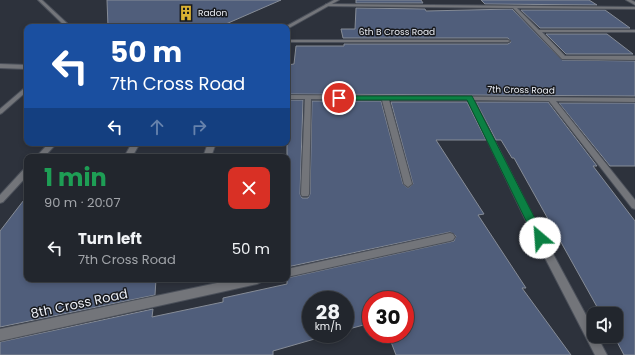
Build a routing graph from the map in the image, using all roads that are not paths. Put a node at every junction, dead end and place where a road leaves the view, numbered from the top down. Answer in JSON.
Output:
{"nodes":[{"id":1,"x":40,"y":0,"type":"edge"},
{"id":2,"x":337,"y":0,"type":"edge"},
{"id":3,"x":628,"y":0,"type":"edge"},
{"id":4,"x":635,"y":4,"type":"edge"},
{"id":5,"x":326,"y":5,"type":"junction"},
{"id":6,"x":514,"y":7,"type":"junction"},
{"id":7,"x":635,"y":8,"type":"edge"},
{"id":8,"x":66,"y":24,"type":"edge"},
{"id":9,"x":290,"y":25,"type":"edge"},
{"id":10,"x":539,"y":31,"type":"junction"},
{"id":11,"x":635,"y":32,"type":"edge"},
{"id":12,"x":290,"y":41,"type":"edge"},
{"id":13,"x":508,"y":41,"type":"dead end"},
{"id":14,"x":635,"y":58,"type":"edge"},
{"id":15,"x":0,"y":66,"type":"edge"},
{"id":16,"x":24,"y":67,"type":"edge"},
{"id":17,"x":24,"y":91,"type":"edge"},
{"id":18,"x":308,"y":97,"type":"junction"},
{"id":19,"x":290,"y":98,"type":"edge"},
{"id":20,"x":385,"y":98,"type":"junction"},
{"id":21,"x":470,"y":98,"type":"junction"},
{"id":22,"x":552,"y":99,"type":"junction"},
{"id":23,"x":634,"y":101,"type":"edge"},
{"id":24,"x":0,"y":112,"type":"edge"},
{"id":25,"x":50,"y":146,"type":"edge"},
{"id":26,"x":43,"y":154,"type":"edge"},
{"id":27,"x":24,"y":174,"type":"edge"},
{"id":28,"x":408,"y":184,"type":"dead end"},
{"id":29,"x":305,"y":194,"type":"dead end"},
{"id":30,"x":0,"y":200,"type":"edge"},
{"id":31,"x":635,"y":206,"type":"edge"},
{"id":32,"x":450,"y":237,"type":"dead end"},
{"id":33,"x":290,"y":271,"type":"edge"},
{"id":34,"x":243,"y":282,"type":"edge"},
{"id":35,"x":0,"y":334,"type":"edge"},
{"id":36,"x":601,"y":355,"type":"edge"}],
"edges":[{"from":1,"to":8,"type":"street"},
{"from":2,"to":5,"type":"street"},
{"from":3,"to":4,"type":"street"},
{"from":5,"to":6,"type":"street"},
{"from":5,"to":9,"type":"street"},
{"from":6,"to":7,"type":"street"},
{"from":6,"to":10,"type":"street"},
{"from":10,"to":11,"type":"street"},
{"from":10,"to":14,"type":"street"},
{"from":12,"to":13,"type":"street","name":"6th B Cross Road"},
{"from":15,"to":16,"type":"street"},
{"from":17,"to":24,"type":"street"},
{"from":18,"to":19,"type":"street","name":"7th Cross Road"},
{"from":18,"to":20,"type":"street","name":"7th Cross Road"},
{"from":18,"to":29,"type":"street"},
{"from":20,"to":21,"type":"street","name":"7th Cross Road"},
{"from":20,"to":28,"type":"street"},
{"from":21,"to":22,"type":"street","name":"7th Cross Road"},
{"from":21,"to":36,"type":"street"},
{"from":22,"to":23,"type":"street","name":"7th Cross Road"},
{"from":22,"to":31,"type":"street"},
{"from":25,"to":26,"type":"street"},
{"from":27,"to":30,"type":"street"},
{"from":32,"to":33,"type":"street"},
{"from":34,"to":35,"type":"street","name":"8th Cross Road"}]}
